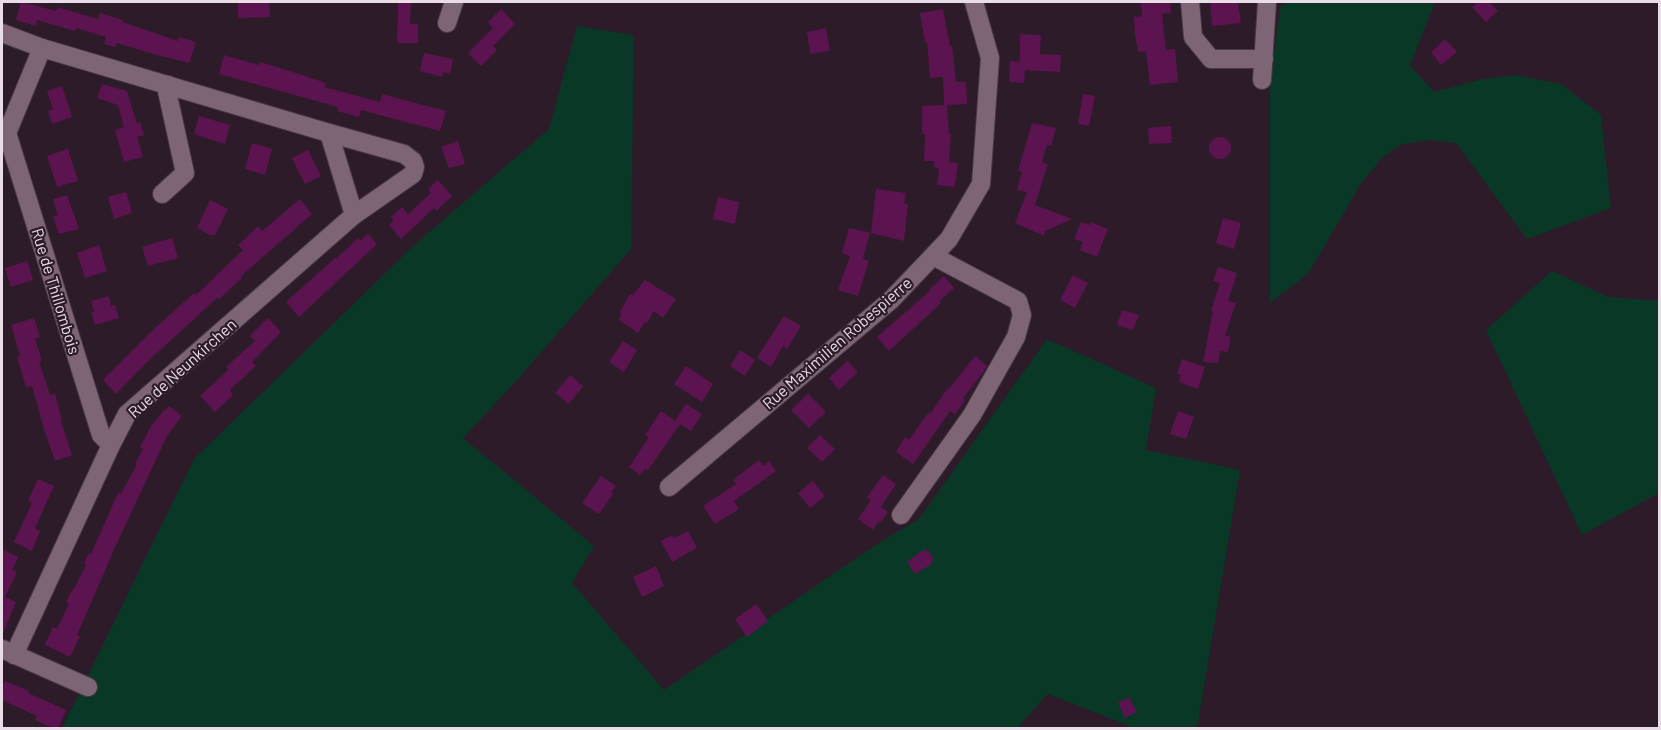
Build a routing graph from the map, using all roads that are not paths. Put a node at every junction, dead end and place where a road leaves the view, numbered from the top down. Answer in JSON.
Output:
{"nodes":[{"id":1,"x":454,"y":2,"type":"edge"},
{"id":2,"x":974,"y":2,"type":"edge"},
{"id":3,"x":1190,"y":2,"type":"edge"},
{"id":4,"x":1267,"y":2,"type":"edge"},
{"id":5,"x":447,"y":23,"type":"dead end"},
{"id":6,"x":2,"y":33,"type":"edge"},
{"id":7,"x":42,"y":48,"type":"junction"},
{"id":8,"x":1264,"y":59,"type":"junction"},
{"id":9,"x":1262,"y":80,"type":"dead end"},
{"id":10,"x":168,"y":85,"type":"junction"},
{"id":11,"x":329,"y":133,"type":"junction"},
{"id":12,"x":4,"y":140,"type":"edge"},
{"id":13,"x":162,"y":194,"type":"dead end"},
{"id":14,"x":354,"y":215,"type":"junction"},
{"id":15,"x":933,"y":256,"type":"junction"},
{"id":16,"x":111,"y":445,"type":"junction"},
{"id":17,"x":669,"y":487,"type":"dead end"},
{"id":18,"x":901,"y":515,"type":"dead end"},
{"id":19,"x":8,"y":652,"type":"edge"},
{"id":20,"x":88,"y":687,"type":"dead end"}],
"edges":[{"from":1,"to":5,"type":"street"},
{"from":2,"to":15,"type":"street","name":"Rue Maximilien Robespierre"},
{"from":3,"to":8,"type":"street"},
{"from":4,"to":8,"type":"street"},
{"from":6,"to":7,"type":"street","name":"Rue de Neunkirchen"},
{"from":7,"to":10,"type":"street","name":"Rue de Neunkirchen"},
{"from":7,"to":12,"type":"street"},
{"from":8,"to":9,"type":"street"},
{"from":10,"to":11,"type":"street","name":"Rue de Neunkirchen"},
{"from":10,"to":13,"type":"street"},
{"from":11,"to":14,"type":"street"},
{"from":11,"to":14,"type":"street","name":"Rue de Neunkirchen"},
{"from":12,"to":16,"type":"street","name":"Rue de Thillombois"},
{"from":14,"to":16,"type":"street","name":"Rue de Neunkirchen"},
{"from":15,"to":17,"type":"street","name":"Rue Maximilien Robespierre"},
{"from":15,"to":18,"type":"street"},
{"from":16,"to":19,"type":"street","name":"Rue de Neunkirchen"},
{"from":19,"to":20,"type":"street","name":"Rue de Neunkirchen"}]}
